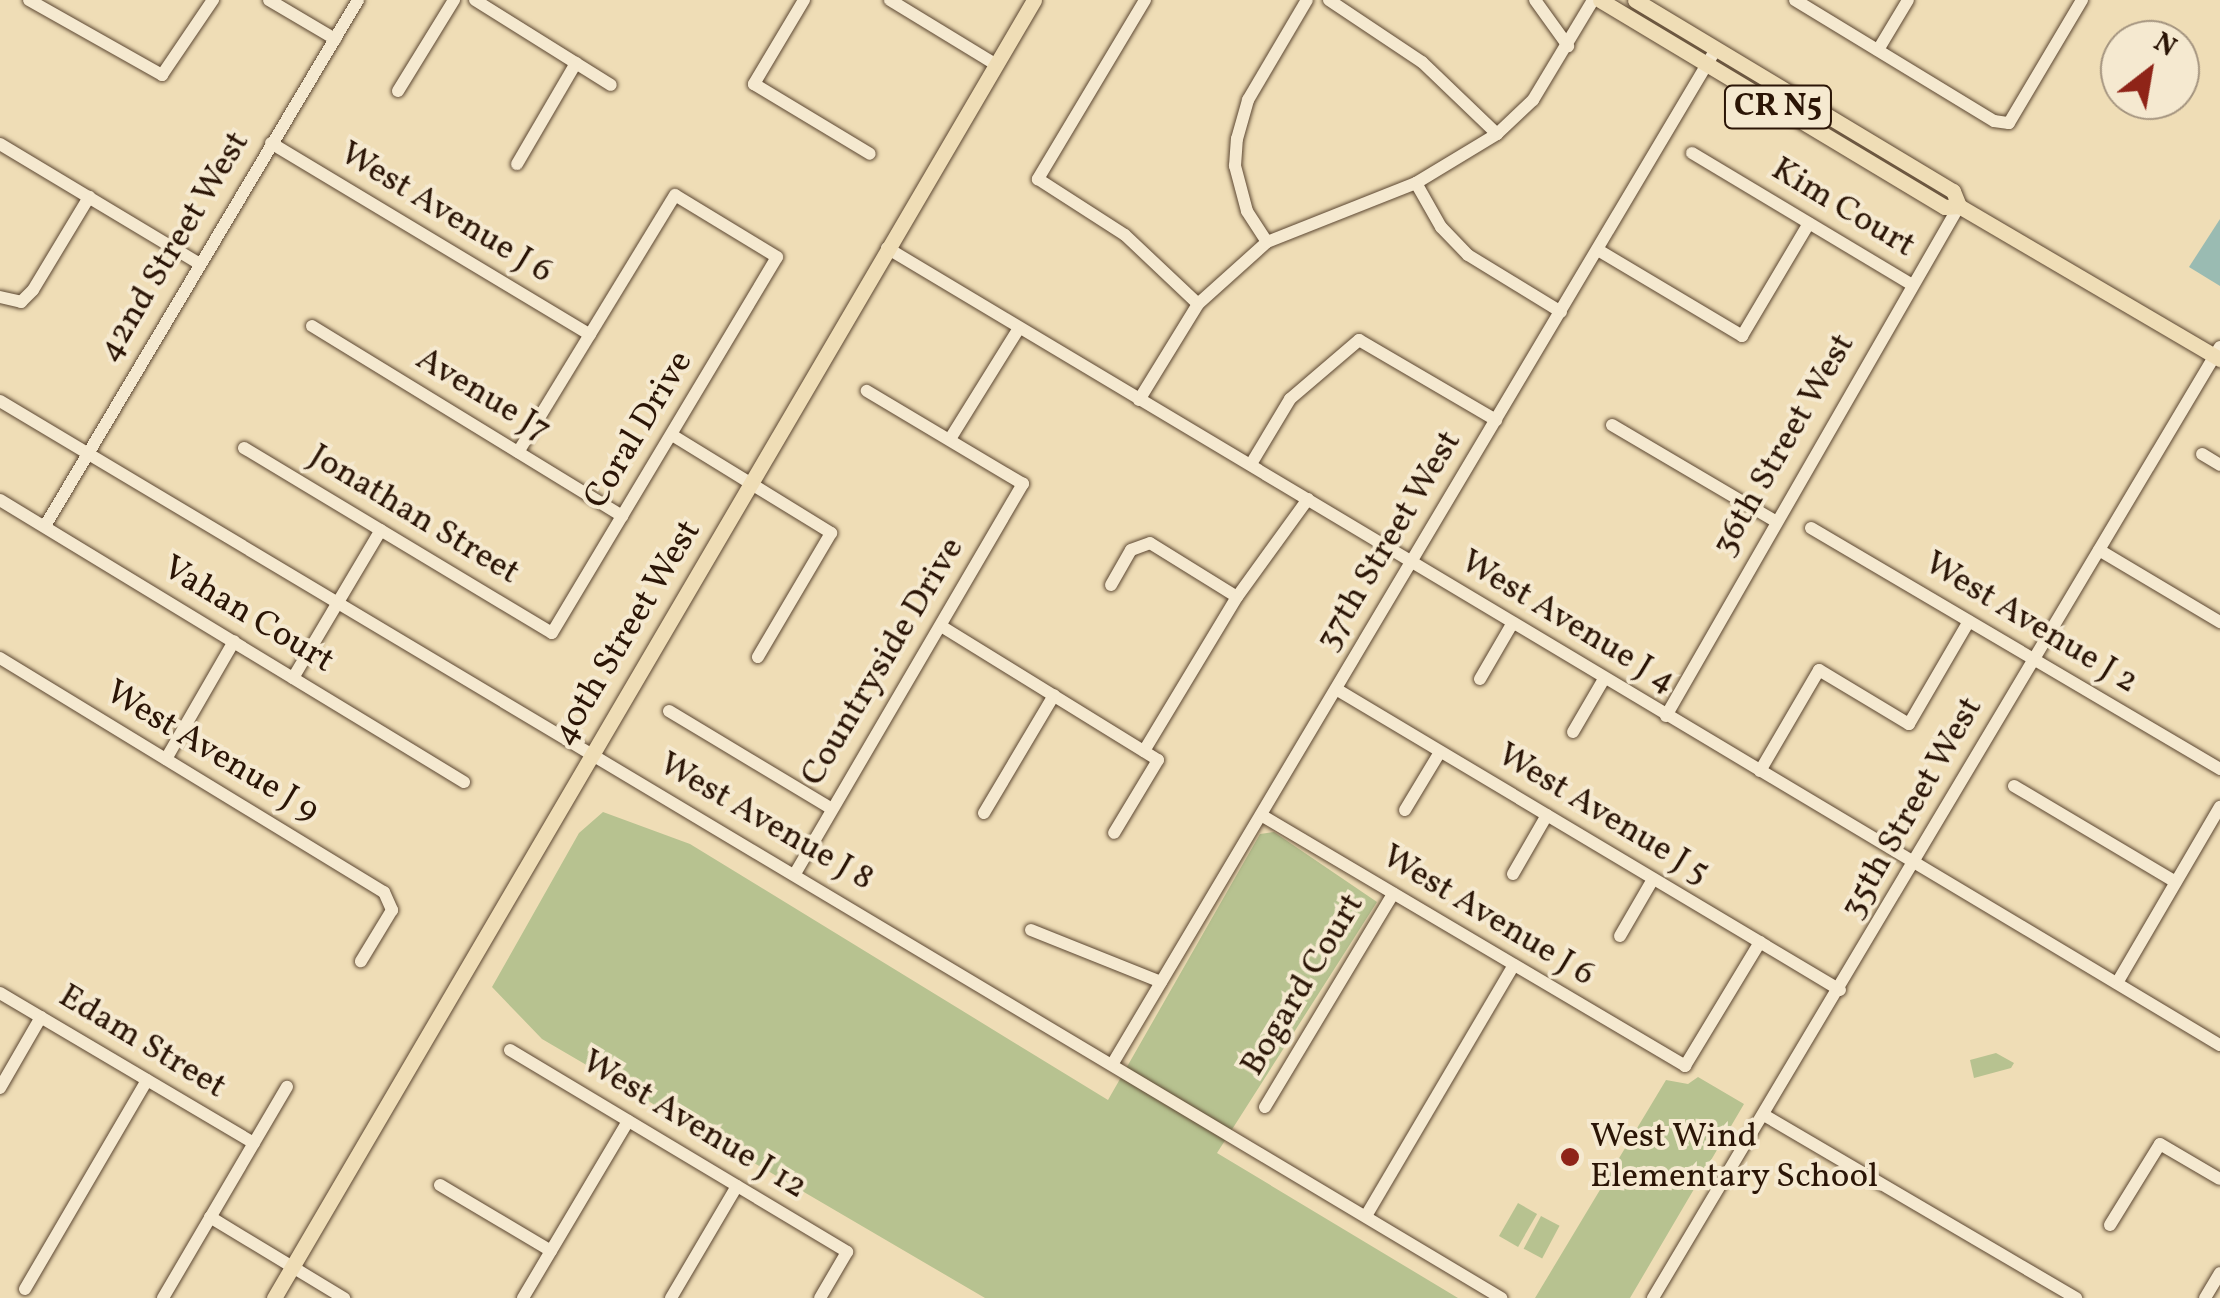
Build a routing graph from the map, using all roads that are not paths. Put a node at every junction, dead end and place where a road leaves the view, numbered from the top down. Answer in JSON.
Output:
{"nodes":[{"id":1,"x":30,"y":0,"type":"edge"},
{"id":2,"x":213,"y":0,"type":"edge"},
{"id":3,"x":269,"y":0,"type":"edge"},
{"id":4,"x":358,"y":0,"type":"edge"},
{"id":5,"x":454,"y":0,"type":"edge"},
{"id":6,"x":475,"y":0,"type":"edge"},
{"id":7,"x":804,"y":0,"type":"edge"},
{"id":8,"x":890,"y":0,"type":"edge"},
{"id":9,"x":1034,"y":0,"type":"edge"},
{"id":10,"x":1145,"y":0,"type":"edge"},
{"id":11,"x":1307,"y":0,"type":"edge"},
{"id":12,"x":1329,"y":0,"type":"edge"},
{"id":13,"x":1535,"y":0,"type":"edge"},
{"id":14,"x":1596,"y":0,"type":"edge"},
{"id":15,"x":1635,"y":0,"type":"edge"},
{"id":16,"x":1795,"y":0,"type":"edge"},
{"id":17,"x":1908,"y":0,"type":"edge"},
{"id":18,"x":2082,"y":0,"type":"edge"},
{"id":19,"x":335,"y":39,"type":"junction"},
{"id":20,"x":1568,"y":46,"type":"junction"},
{"id":21,"x":1716,"y":49,"type":"junction"},
{"id":22,"x":1878,"y":50,"type":"junction"},
{"id":23,"x":576,"y":64,"type":"junction"},
{"id":24,"x":995,"y":64,"type":"junction"},
{"id":25,"x":1707,"y":64,"type":"junction"},
{"id":26,"x":611,"y":86,"type":"dead end"},
{"id":27,"x":398,"y":92,"type":"dead end"},
{"id":28,"x":1497,"y":134,"type":"junction"},
{"id":29,"x":271,"y":143,"type":"junction"},
{"id":30,"x":0,"y":144,"type":"edge"},
{"id":31,"x":1692,"y":152,"type":"dead end"},
{"id":32,"x":870,"y":154,"type":"dead end"},
{"id":33,"x":517,"y":164,"type":"dead end"},
{"id":34,"x":1416,"y":183,"type":"junction"},
{"id":35,"x":89,"y":197,"type":"junction"},
{"id":36,"x":1959,"y":206,"type":"junction"},
{"id":37,"x":1809,"y":223,"type":"junction"},
{"id":38,"x":1267,"y":242,"type":"junction"},
{"id":39,"x":887,"y":248,"type":"junction"},
{"id":40,"x":1598,"y":250,"type":"junction"},
{"id":41,"x":198,"y":263,"type":"junction"},
{"id":42,"x":1912,"y":284,"type":"junction"},
{"id":43,"x":0,"y":297,"type":"edge"},
{"id":44,"x":1198,"y":304,"type":"junction"},
{"id":45,"x":1561,"y":312,"type":"junction"},
{"id":46,"x":312,"y":326,"type":"dead end"},
{"id":47,"x":1019,"y":328,"type":"junction"},
{"id":48,"x":590,"y":335,"type":"junction"},
{"id":49,"x":2218,"y":354,"type":"edge"},
{"id":50,"x":866,"y":391,"type":"dead end"},
{"id":51,"x":1139,"y":400,"type":"junction"},
{"id":52,"x":0,"y":401,"type":"edge"},
{"id":53,"x":1496,"y":420,"type":"junction"},
{"id":54,"x":1612,"y":424,"type":"dead end"},
{"id":55,"x":672,"y":435,"type":"junction"},
{"id":56,"x":950,"y":439,"type":"junction"},
{"id":57,"x":244,"y":448,"type":"dead end"},
{"id":58,"x":518,"y":452,"type":"junction"},
{"id":59,"x":87,"y":454,"type":"junction"},
{"id":60,"x":2202,"y":454,"type":"dead end"},
{"id":61,"x":1251,"y":464,"type":"junction"},
{"id":62,"x":2220,"y":465,"type":"edge"},
{"id":63,"x":752,"y":484,"type":"junction"},
{"id":64,"x":1308,"y":499,"type":"junction"},
{"id":65,"x":0,"y":500,"type":"edge"},
{"id":66,"x":622,"y":516,"type":"junction"},
{"id":67,"x":1774,"y":521,"type":"junction"},
{"id":68,"x":45,"y":526,"type":"junction"},
{"id":69,"x":1811,"y":528,"type":"dead end"},
{"id":70,"x":381,"y":530,"type":"junction"},
{"id":71,"x":2098,"y":550,"type":"junction"},
{"id":72,"x":1411,"y":562,"type":"junction"},
{"id":73,"x":1111,"y":585,"type":"dead end"},
{"id":74,"x":1236,"y":597,"type":"junction"},
{"id":75,"x":336,"y":604,"type":"junction"},
{"id":76,"x":1968,"y":621,"type":"junction"},
{"id":77,"x":2220,"y":622,"type":"edge"},
{"id":78,"x":1512,"y":624,"type":"junction"},
{"id":79,"x":940,"y":626,"type":"junction"},
{"id":80,"x":552,"y":633,"type":"joint"},
{"id":81,"x":234,"y":642,"type":"junction"},
{"id":82,"x":758,"y":657,"type":"dead end"},
{"id":83,"x":0,"y":658,"type":"edge"},
{"id":84,"x":2033,"y":660,"type":"junction"},
{"id":85,"x":293,"y":678,"type":"junction"},
{"id":86,"x":1480,"y":679,"type":"dead end"},
{"id":87,"x":1604,"y":679,"type":"junction"},
{"id":88,"x":1336,"y":688,"type":"junction"},
{"id":89,"x":1054,"y":695,"type":"junction"},
{"id":90,"x":669,"y":710,"type":"dead end"},
{"id":91,"x":1666,"y":716,"type":"junction"},
{"id":92,"x":1573,"y":732,"type":"dead end"},
{"id":93,"x":1144,"y":751,"type":"junction"},
{"id":94,"x":1440,"y":752,"type":"junction"},
{"id":95,"x":588,"y":754,"type":"junction"},
{"id":96,"x":166,"y":759,"type":"junction"},
{"id":97,"x":2220,"y":769,"type":"edge"},
{"id":98,"x":1760,"y":771,"type":"junction"},
{"id":99,"x":464,"y":782,"type":"dead end"},
{"id":100,"x":2014,"y":786,"type":"dead end"},
{"id":101,"x":2220,"y":807,"type":"edge"},
{"id":102,"x":832,"y":808,"type":"junction"},
{"id":103,"x":1406,"y":810,"type":"dead end"},
{"id":104,"x":984,"y":813,"type":"dead end"},
{"id":105,"x":1261,"y":814,"type":"junction"},
{"id":106,"x":1547,"y":816,"type":"junction"},
{"id":107,"x":1114,"y":833,"type":"dead end"},
{"id":108,"x":1914,"y":862,"type":"junction"},
{"id":109,"x":796,"y":872,"type":"junction"},
{"id":110,"x":1513,"y":874,"type":"dead end"},
{"id":111,"x":1653,"y":878,"type":"junction"},
{"id":112,"x":2176,"y":882,"type":"junction"},
{"id":113,"x":1392,"y":894,"type":"junction"},
{"id":114,"x":1031,"y":930,"type":"dead end"},
{"id":115,"x":1620,"y":936,"type":"dead end"},
{"id":116,"x":1760,"y":942,"type":"junction"},
{"id":117,"x":361,"y":961,"type":"dead end"},
{"id":118,"x":1513,"y":966,"type":"junction"},
{"id":119,"x":1161,"y":982,"type":"junction"},
{"id":120,"x":2118,"y":983,"type":"junction"},
{"id":121,"x":1840,"y":990,"type":"junction"},
{"id":122,"x":0,"y":993,"type":"edge"},
{"id":123,"x":42,"y":1018,"type":"junction"},
{"id":124,"x":2219,"y":1041,"type":"edge"},
{"id":125,"x":510,"y":1050,"type":"dead end"},
{"id":126,"x":1113,"y":1063,"type":"junction"},
{"id":127,"x":147,"y":1080,"type":"junction"},
{"id":128,"x":287,"y":1087,"type":"dead end"},
{"id":129,"x":0,"y":1088,"type":"edge"},
{"id":130,"x":1265,"y":1107,"type":"dead end"},
{"id":131,"x":1764,"y":1115,"type":"junction"},
{"id":132,"x":628,"y":1120,"type":"junction"},
{"id":133,"x":254,"y":1143,"type":"junction"},
{"id":134,"x":2220,"y":1179,"type":"edge"},
{"id":135,"x":440,"y":1185,"type":"dead end"},
{"id":136,"x":737,"y":1186,"type":"junction"},
{"id":137,"x":1366,"y":1216,"type":"junction"},
{"id":138,"x":210,"y":1217,"type":"junction"},
{"id":139,"x":2110,"y":1226,"type":"dead end"},
{"id":140,"x":550,"y":1251,"type":"junction"},
{"id":141,"x":292,"y":1267,"type":"junction"},
{"id":142,"x":2220,"y":1273,"type":"edge"},
{"id":143,"x":25,"y":1289,"type":"dead end"},
{"id":144,"x":163,"y":1298,"type":"edge"},
{"id":145,"x":274,"y":1298,"type":"edge"},
{"id":146,"x":344,"y":1298,"type":"edge"},
{"id":147,"x":523,"y":1298,"type":"edge"},
{"id":148,"x":671,"y":1298,"type":"edge"},
{"id":149,"x":820,"y":1298,"type":"edge"},
{"id":150,"x":1501,"y":1298,"type":"edge"},
{"id":151,"x":1653,"y":1298,"type":"edge"},
{"id":152,"x":2076,"y":1298,"type":"edge"},
{"id":153,"x":2205,"y":1298,"type":"edge"}],
"edges":[{"from":1,"to":2,"type":"street"},
{"from":3,"to":19,"type":"street"},
{"from":4,"to":19,"type":"street","name":"42nd Street West"},
{"from":5,"to":27,"type":"street"},
{"from":6,"to":23,"type":"street"},
{"from":7,"to":32,"type":"street"},
{"from":8,"to":24,"type":"street"},
{"from":9,"to":24,"type":"main road","name":"40th Street West"},
{"from":10,"to":44,"type":"street"},
{"from":11,"to":38,"type":"street"},
{"from":12,"to":28,"type":"street"},
{"from":13,"to":20,"type":"street"},
{"from":14,"to":20,"type":"street"},
{"from":14,"to":25,"type":"main road","number":"CR N5"},
{"from":15,"to":21,"type":"main road","number":"CR N5"},
{"from":16,"to":22,"type":"street"},
{"from":17,"to":22,"type":"street"},
{"from":18,"to":22,"type":"street"},
{"from":19,"to":29,"type":"street","name":"42nd Street West"},
{"from":20,"to":28,"type":"street"},
{"from":21,"to":25,"type":"street","name":"37th Street West"},
{"from":21,"to":36,"type":"main road","number":"CR N5"},
{"from":23,"to":26,"type":"street"},
{"from":23,"to":33,"type":"street"},
{"from":24,"to":39,"type":"main road","name":"40th Street West"},
{"from":25,"to":36,"type":"main road","number":"CR N5"},
{"from":25,"to":40,"type":"street","name":"37th Street West"},
{"from":28,"to":34,"type":"street"},
{"from":29,"to":41,"type":"street","name":"42nd Street West"},
{"from":29,"to":48,"type":"street","name":"West Avenue J 6"},
{"from":30,"to":35,"type":"street"},
{"from":31,"to":37,"type":"street","name":"Kim Court"},
{"from":34,"to":38,"type":"street"},
{"from":34,"to":45,"type":"street"},
{"from":35,"to":41,"type":"street"},
{"from":35,"to":43,"type":"street"},
{"from":36,"to":42,"type":"street","name":"36th Street West"},
{"from":36,"to":49,"type":"main road","number":"CR N5"},
{"from":37,"to":40,"type":"street"},
{"from":37,"to":42,"type":"street","name":"Kim Court"},
{"from":38,"to":44,"type":"street"},
{"from":39,"to":47,"type":"street","name":"West Avenue J 4"},
{"from":39,"to":63,"type":"main road","name":"40th Street West"},
{"from":40,"to":45,"type":"street","name":"37th Street West"},
{"from":41,"to":59,"type":"street","name":"42nd Street West"},
{"from":42,"to":67,"type":"street","name":"36th Street West"},
{"from":44,"to":51,"type":"street"},
{"from":45,"to":53,"type":"street","name":"37th Street West"},
{"from":46,"to":58,"type":"street","name":"Avenue J7"},
{"from":47,"to":51,"type":"street","name":"West Avenue J 4"},
{"from":47,"to":56,"type":"street"},
{"from":48,"to":55,"type":"street","name":"Coral Drive"},
{"from":48,"to":58,"type":"street"},
{"from":49,"to":71,"type":"street","name":"35th Street West"},
{"from":50,"to":56,"type":"street"},
{"from":51,"to":61,"type":"street","name":"West Avenue J 4"},
{"from":52,"to":59,"type":"street","name":"West Avenue J 8"},
{"from":53,"to":61,"type":"street"},
{"from":53,"to":72,"type":"street","name":"37th Street West"},
{"from":54,"to":67,"type":"street"},
{"from":55,"to":63,"type":"street"},
{"from":55,"to":66,"type":"street","name":"Coral Drive"},
{"from":56,"to":79,"type":"street","name":"Countryside Drive"},
{"from":57,"to":70,"type":"street","name":"Jonathan Street"},
{"from":58,"to":66,"type":"street","name":"Avenue J7"},
{"from":59,"to":68,"type":"street","name":"42nd Street West"},
{"from":59,"to":75,"type":"street","name":"West Avenue J 8"},
{"from":60,"to":62,"type":"street"},
{"from":61,"to":64,"type":"street","name":"West Avenue J 4"},
{"from":63,"to":82,"type":"street"},
{"from":63,"to":95,"type":"main road","name":"40th Street West"},
{"from":64,"to":72,"type":"street","name":"West Avenue J 4"},
{"from":64,"to":74,"type":"street"},
{"from":65,"to":68,"type":"street","name":"Vahan Court"},
{"from":66,"to":80,"type":"street","name":"Coral Drive"},
{"from":67,"to":91,"type":"street","name":"36th Street West"},
{"from":68,"to":81,"type":"street","name":"Vahan Court"},
{"from":69,"to":76,"type":"street","name":"West Avenue J 2"},
{"from":70,"to":75,"type":"street"},
{"from":70,"to":80,"type":"street","name":"Jonathan Street"},
{"from":71,"to":77,"type":"street"},
{"from":71,"to":84,"type":"street","name":"35th Street West"},
{"from":72,"to":78,"type":"street","name":"West Avenue J 4"},
{"from":72,"to":88,"type":"street","name":"37th Street West"},
{"from":73,"to":74,"type":"street"},
{"from":74,"to":93,"type":"street"},
{"from":75,"to":85,"type":"street"},
{"from":75,"to":95,"type":"street","name":"West Avenue J 8"},
{"from":76,"to":84,"type":"street","name":"West Avenue J 2"},
{"from":76,"to":98,"type":"street"},
{"from":78,"to":86,"type":"street"},
{"from":78,"to":87,"type":"street","name":"West Avenue J 4"},
{"from":79,"to":89,"type":"street"},
{"from":79,"to":102,"type":"street","name":"Countryside Drive"},
{"from":81,"to":85,"type":"street","name":"Vahan Court"},
{"from":81,"to":96,"type":"street"},
{"from":83,"to":96,"type":"street","name":"West Avenue J 9"},
{"from":84,"to":97,"type":"street","name":"West Avenue J 2"},
{"from":84,"to":108,"type":"street","name":"35th Street West"},
{"from":85,"to":99,"type":"street","name":"Vahan Court"},
{"from":87,"to":91,"type":"street","name":"West Avenue J 4"},
{"from":87,"to":92,"type":"street"},
{"from":88,"to":94,"type":"street","name":"West Avenue J 5"},
{"from":88,"to":105,"type":"street","name":"37th Street West"},
{"from":89,"to":93,"type":"street"},
{"from":89,"to":104,"type":"street"},
{"from":90,"to":102,"type":"street"},
{"from":91,"to":98,"type":"street","name":"West Avenue J 4"},
{"from":93,"to":107,"type":"street"},
{"from":94,"to":103,"type":"street"},
{"from":94,"to":106,"type":"street","name":"West Avenue J 5"},
{"from":95,"to":109,"type":"street","name":"West Avenue J 8"},
{"from":95,"to":141,"type":"main road","name":"40th Street West"},
{"from":96,"to":117,"type":"street","name":"West Avenue J 9"},
{"from":98,"to":108,"type":"street","name":"West Avenue J 4"},
{"from":100,"to":112,"type":"street"},
{"from":101,"to":112,"type":"street"},
{"from":102,"to":109,"type":"street","name":"Countryside Drive"},
{"from":105,"to":113,"type":"street","name":"West Avenue J 6"},
{"from":105,"to":119,"type":"street","name":"37th Street West"},
{"from":106,"to":110,"type":"street"},
{"from":106,"to":111,"type":"street","name":"West Avenue J 5"},
{"from":108,"to":120,"type":"street","name":"West Avenue J 4"},
{"from":108,"to":121,"type":"street","name":"35th Street West"},
{"from":109,"to":126,"type":"street","name":"West Avenue J 8"},
{"from":111,"to":115,"type":"street"},
{"from":111,"to":116,"type":"street","name":"West Avenue J 5"},
{"from":112,"to":120,"type":"street"},
{"from":113,"to":118,"type":"street","name":"West Avenue J 6"},
{"from":113,"to":130,"type":"street","name":"Bogard Court"},
{"from":114,"to":119,"type":"street"},
{"from":116,"to":118,"type":"street","name":"West Avenue J 6"},
{"from":116,"to":121,"type":"street","name":"West Avenue J 5"},
{"from":118,"to":137,"type":"street"},
{"from":119,"to":126,"type":"street","name":"37th Street West"},
{"from":120,"to":124,"type":"street","name":"West Avenue J 4"},
{"from":121,"to":131,"type":"street","name":"35th Street West"},
{"from":122,"to":123,"type":"street","name":"Edam Street"},
{"from":123,"to":127,"type":"street","name":"Edam Street"},
{"from":123,"to":129,"type":"street"},
{"from":125,"to":132,"type":"street","name":"West Avenue J 12"},
{"from":126,"to":137,"type":"street","name":"West Avenue J 8"},
{"from":127,"to":133,"type":"street","name":"Edam Street"},
{"from":127,"to":143,"type":"street"},
{"from":128,"to":133,"type":"street"},
{"from":131,"to":151,"type":"street","name":"35th Street West"},
{"from":131,"to":152,"type":"street"},
{"from":132,"to":136,"type":"street","name":"West Avenue J 12"},
{"from":132,"to":140,"type":"street"},
{"from":133,"to":138,"type":"street"},
{"from":134,"to":139,"type":"street"},
{"from":135,"to":140,"type":"street"},
{"from":136,"to":148,"type":"street"},
{"from":136,"to":149,"type":"street","name":"West Avenue J 12"},
{"from":137,"to":150,"type":"street","name":"West Avenue J 8"},
{"from":138,"to":141,"type":"street"},
{"from":138,"to":144,"type":"street"},
{"from":140,"to":147,"type":"street"},
{"from":141,"to":145,"type":"main road","name":"40th Street West"},
{"from":141,"to":146,"type":"street"},
{"from":142,"to":153,"type":"street"}]}
